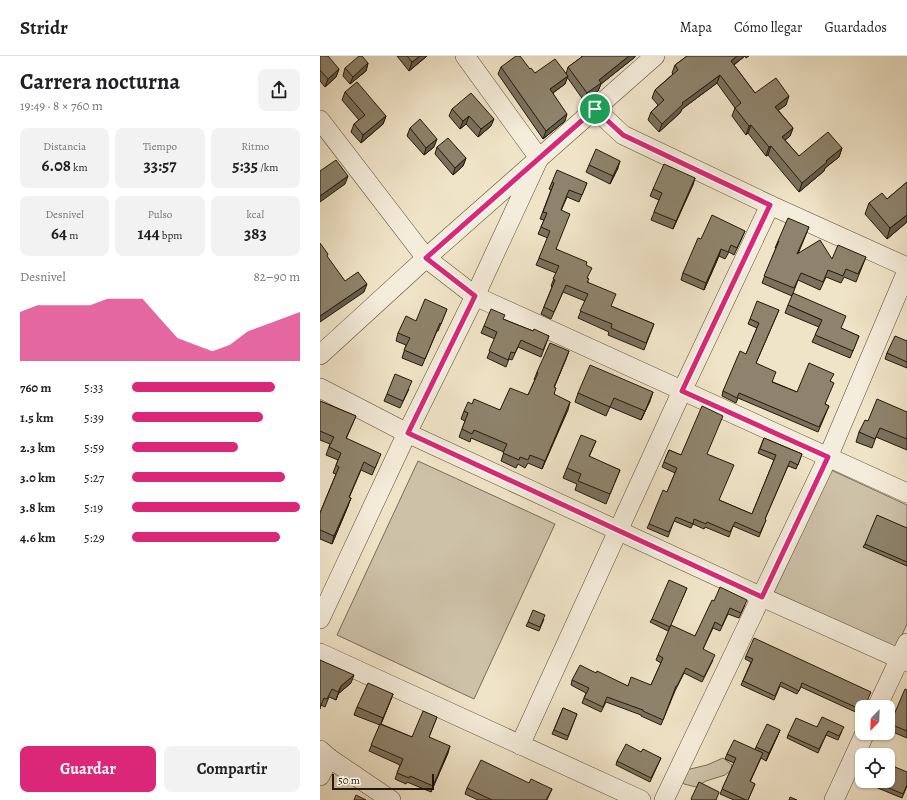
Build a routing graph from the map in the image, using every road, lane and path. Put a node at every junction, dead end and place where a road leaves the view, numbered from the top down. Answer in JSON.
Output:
{"nodes":[{"id":1,"x":465,"y":56,"type":"edge"},
{"id":2,"x":655,"y":56,"type":"edge"},
{"id":3,"x":595,"y":109,"type":"junction"},
{"id":4,"x":320,"y":120,"type":"edge"},
{"id":5,"x":539,"y":158,"type":"junction"},
{"id":6,"x":770,"y":205,"type":"junction"},
{"id":7,"x":426,"y":258,"type":"junction"},
{"id":8,"x":907,"y":268,"type":"edge"},
{"id":9,"x":907,"y":271,"type":"edge"},
{"id":10,"x":475,"y":296,"type":"junction"},
{"id":11,"x":320,"y":356,"type":"edge"},
{"id":12,"x":320,"y":388,"type":"edge"},
{"id":13,"x":682,"y":391,"type":"junction"},
{"id":14,"x":408,"y":433,"type":"junction"},
{"id":15,"x":828,"y":457,"type":"junction"},
{"id":16,"x":907,"y":493,"type":"edge"},
{"id":17,"x":618,"y":530,"type":"junction"},
{"id":18,"x":762,"y":597,"type":"junction"},
{"id":19,"x":320,"y":619,"type":"edge"},
{"id":20,"x":320,"y":653,"type":"edge"},
{"id":21,"x":904,"y":655,"type":"edge"},
{"id":22,"x":881,"y":700,"type":"edge"},
{"id":23,"x":862,"y":740,"type":"edge"},
{"id":24,"x":520,"y":745,"type":"junction"},
{"id":25,"x":325,"y":754,"type":"edge"},
{"id":26,"x":320,"y":776,"type":"edge"},
{"id":27,"x":391,"y":800,"type":"edge"},
{"id":28,"x":641,"y":800,"type":"edge"},
{"id":29,"x":664,"y":800,"type":"edge"},
{"id":30,"x":834,"y":800,"type":"edge"}],
"edges":[{"from":1,"to":5,"type":"street"},
{"from":2,"to":3,"type":"street"},
{"from":3,"to":5,"type":"street"},
{"from":3,"to":6,"type":"street"},
{"from":4,"to":7,"type":"street"},
{"from":5,"to":7,"type":"street"},
{"from":5,"to":10,"type":"street"},
{"from":6,"to":8,"type":"street"},
{"from":6,"to":13,"type":"street"},
{"from":7,"to":10,"type":"street"},
{"from":7,"to":11,"type":"street"},
{"from":9,"to":15,"type":"street"},
{"from":10,"to":13,"type":"street"},
{"from":10,"to":14,"type":"street"},
{"from":12,"to":14,"type":"street"},
{"from":13,"to":15,"type":"street"},
{"from":13,"to":17,"type":"street"},
{"from":14,"to":17,"type":"street"},
{"from":14,"to":19,"type":"street"},
{"from":15,"to":16,"type":"street"},
{"from":15,"to":18,"type":"street"},
{"from":17,"to":18,"type":"street"},
{"from":17,"to":24,"type":"street"},
{"from":18,"to":21,"type":"street"},
{"from":18,"to":29,"type":"street"},
{"from":20,"to":24,"type":"street"},
{"from":21,"to":22,"type":"street"},
{"from":23,"to":30,"type":"street"},
{"from":24,"to":28,"type":"street"},
{"from":25,"to":26,"type":"street"},
{"from":25,"to":27,"type":"street"}]}
